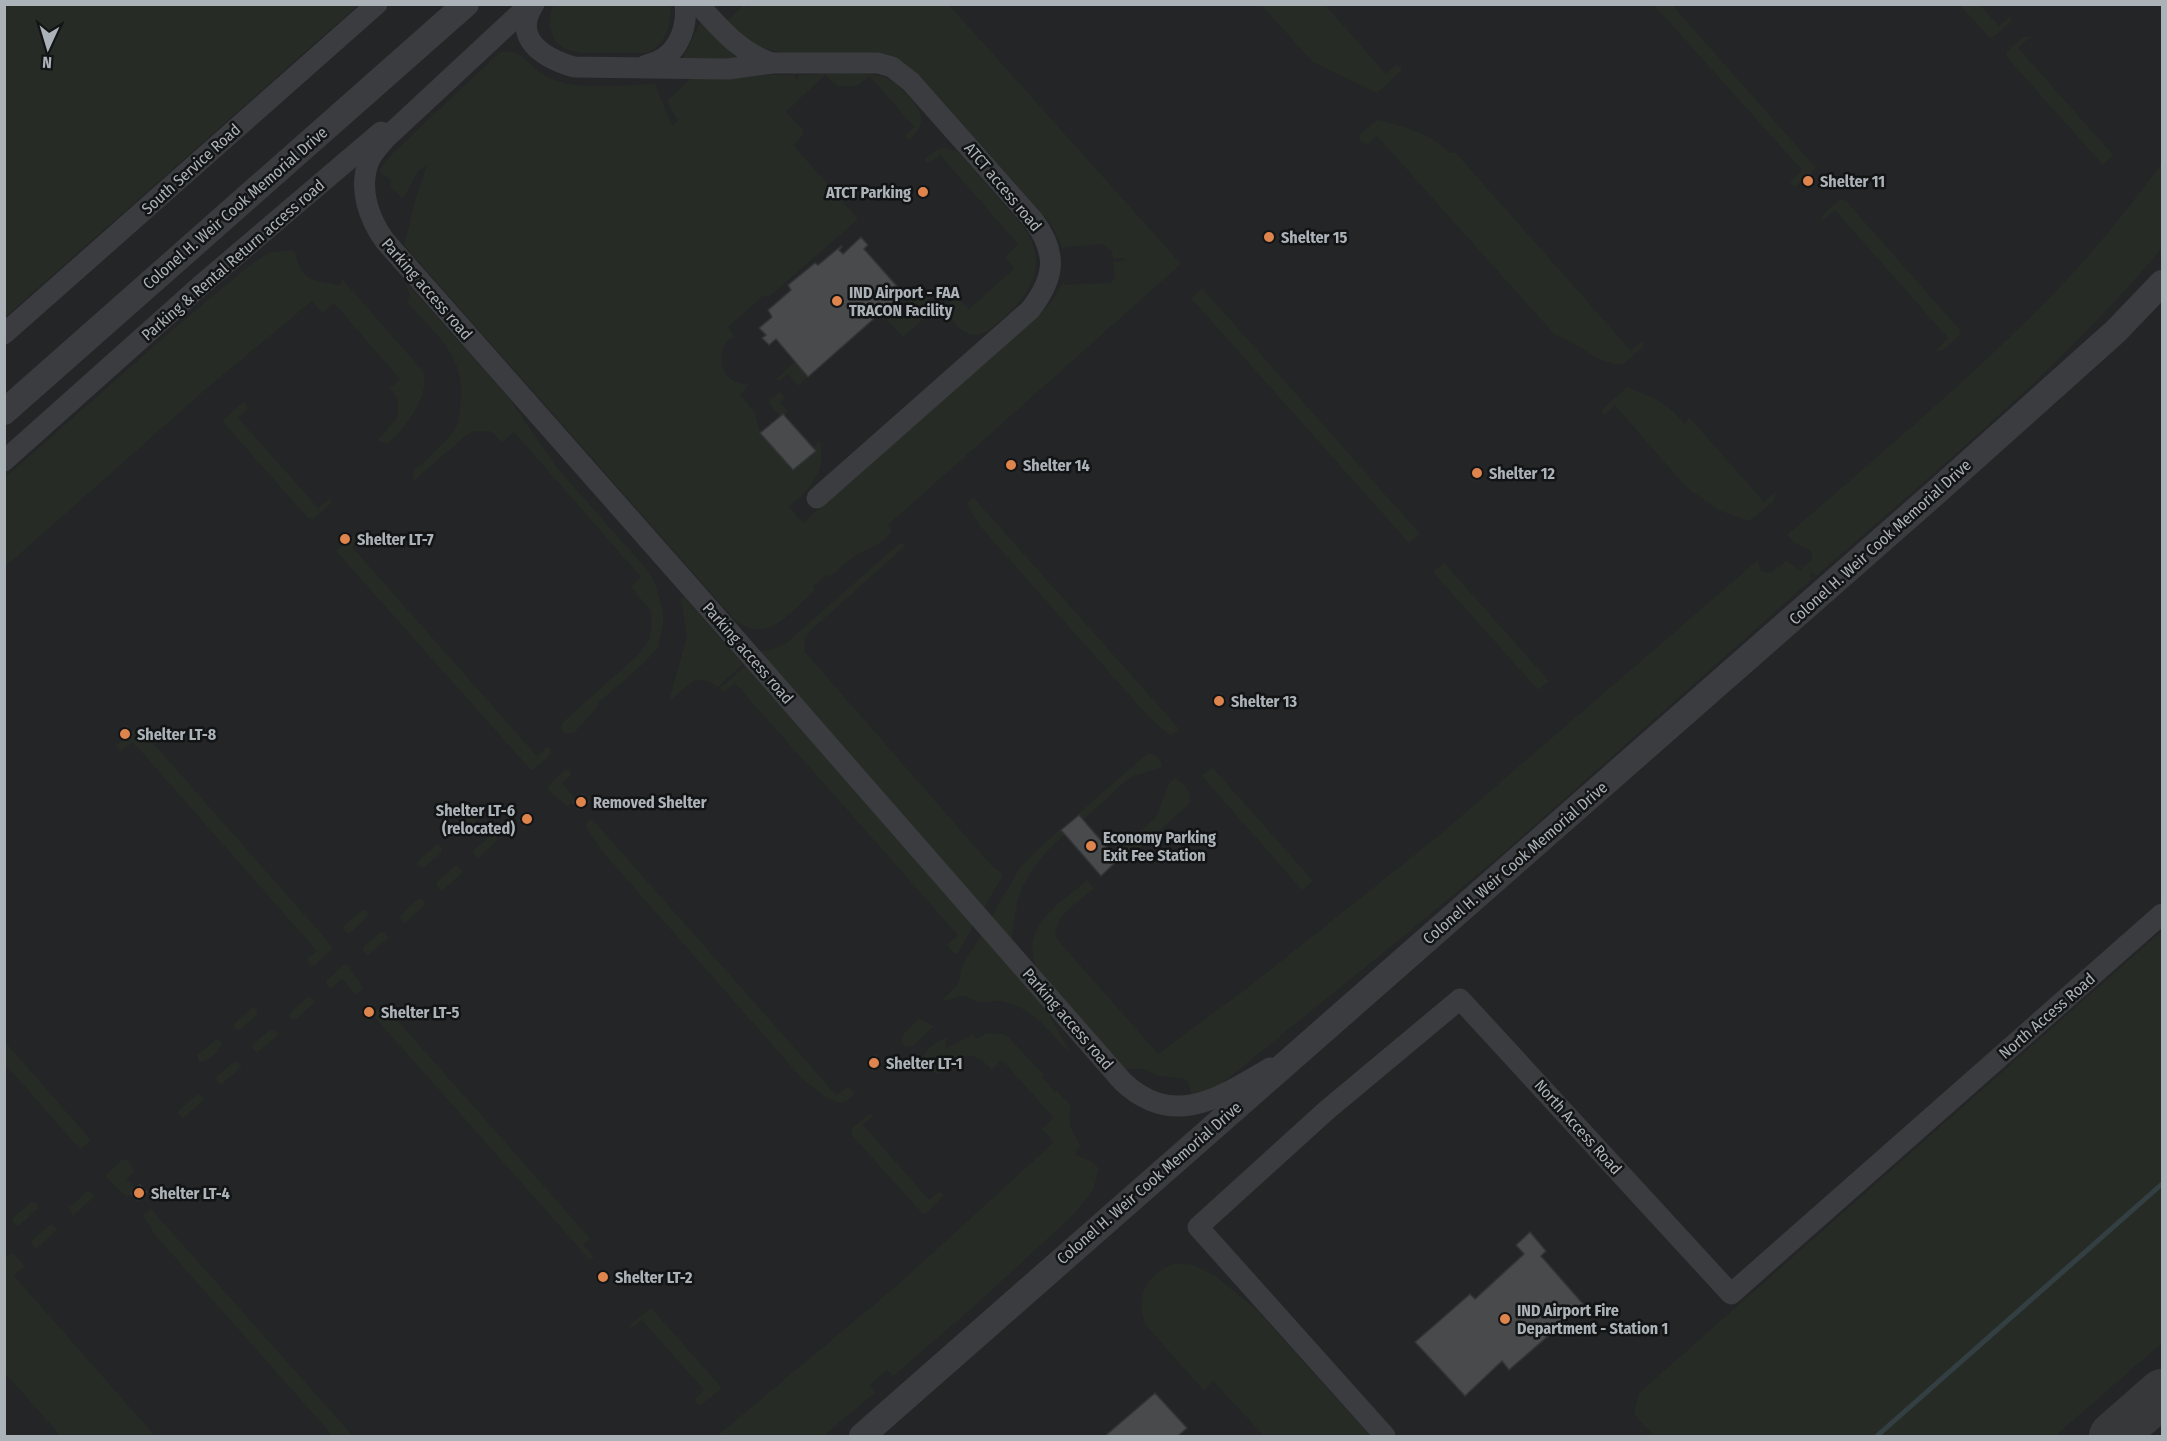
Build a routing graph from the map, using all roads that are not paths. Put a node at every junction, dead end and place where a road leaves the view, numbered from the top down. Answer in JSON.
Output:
{"nodes":[{"id":1,"x":377,"y":4,"type":"edge"},
{"id":2,"x":466,"y":4,"type":"edge"},
{"id":3,"x":532,"y":4,"type":"edge"},
{"id":4,"x":685,"y":4,"type":"edge"},
{"id":5,"x":698,"y":4,"type":"edge"},
{"id":6,"x":465,"y":63,"type":"junction"},
{"id":7,"x":773,"y":63,"type":"junction"},
{"id":8,"x":634,"y":67,"type":"junction"},
{"id":9,"x":2163,"y":283,"type":"edge"},
{"id":10,"x":4,"y":334,"type":"edge"},
{"id":11,"x":4,"y":412,"type":"edge"},
{"id":12,"x":4,"y":461,"type":"edge"},
{"id":13,"x":817,"y":498,"type":"dead end"},
{"id":14,"x":2163,"y":914,"type":"edge"},
{"id":15,"x":1304,"y":1048,"type":"junction"},
{"id":16,"x":862,"y":1437,"type":"edge"},
{"id":17,"x":1385,"y":1437,"type":"edge"}],
"edges":[{"from":1,"to":10,"type":"street","name":"South Service Road"},
{"from":2,"to":11,"type":"street","name":"Colonel H. Weir Cook Memorial Drive"},
{"from":3,"to":6,"type":"street"},
{"from":3,"to":8,"type":"street","name":"ATCT access road"},
{"from":4,"to":8,"type":"street"},
{"from":5,"to":7,"type":"street","name":"ATCT access road"},
{"from":6,"to":12,"type":"street","name":"Parking & Rental Return access road"},
{"from":6,"to":15,"type":"street","name":"Parking access road"},
{"from":7,"to":8,"type":"street","name":"ATCT access road"},
{"from":7,"to":13,"type":"street","name":"ATCT access road"},
{"from":9,"to":15,"type":"street","name":"Colonel H. Weir Cook Memorial Drive"},
{"from":14,"to":17,"type":"street","name":"North Access Road"},
{"from":15,"to":16,"type":"street","name":"Colonel H. Weir Cook Memorial Drive"}]}
